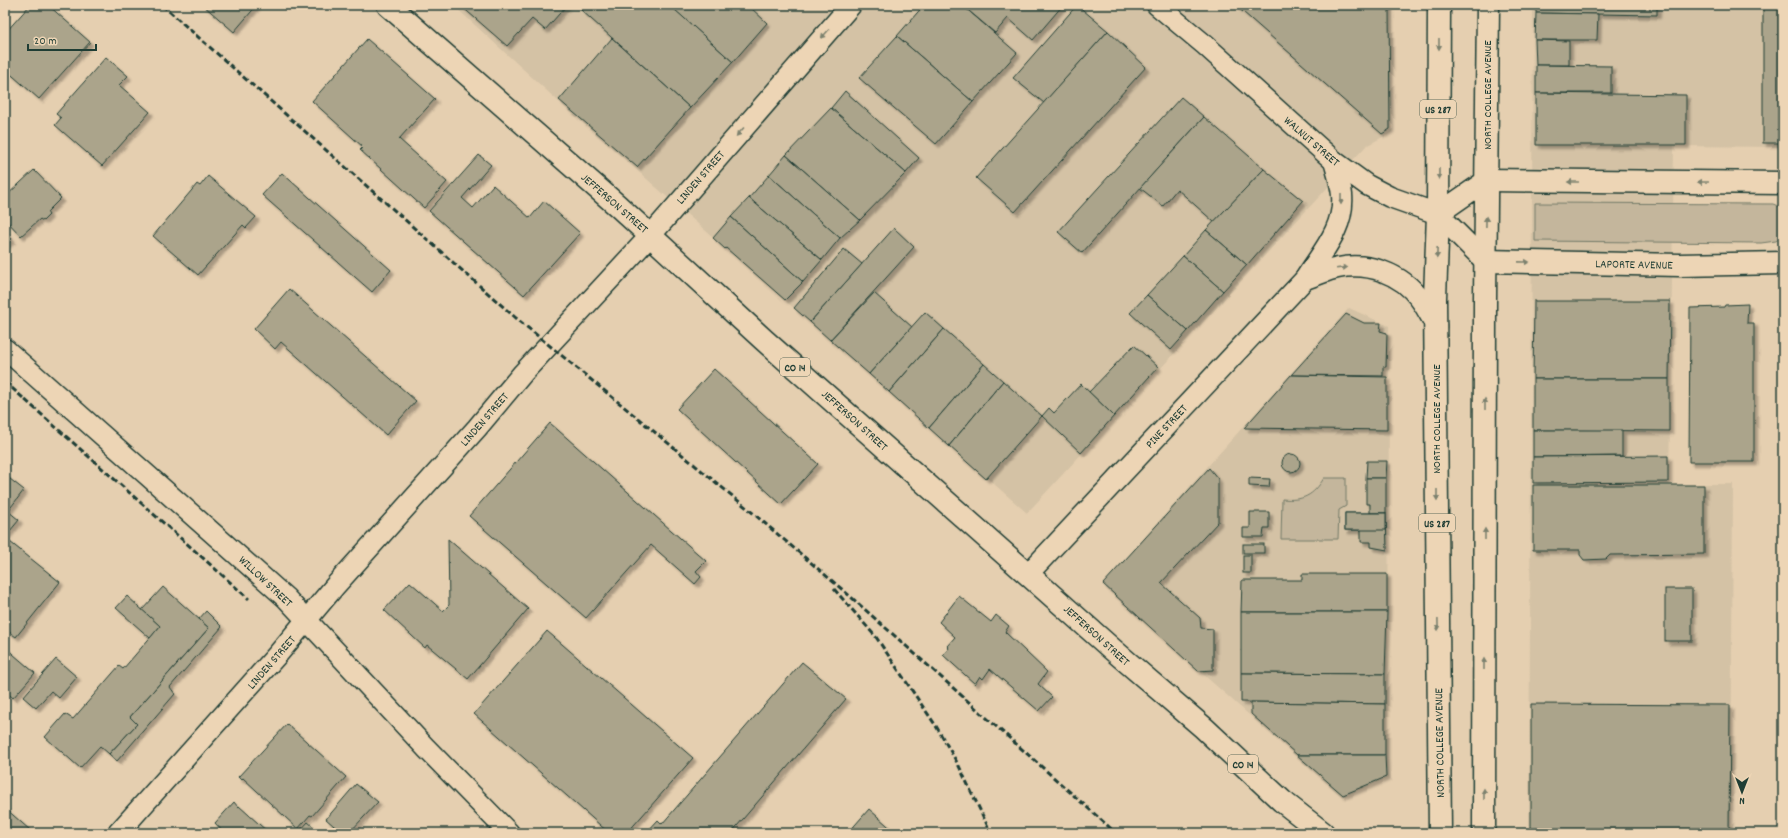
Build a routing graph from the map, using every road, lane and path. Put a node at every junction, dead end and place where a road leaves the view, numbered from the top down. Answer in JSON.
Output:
{"nodes":[{"id":1,"x":388,"y":5,"type":"edge"},
{"id":2,"x":851,"y":5,"type":"edge"},
{"id":3,"x":1157,"y":5,"type":"edge"},
{"id":4,"x":1439,"y":5,"type":"edge"},
{"id":5,"x":1488,"y":5,"type":"edge"},
{"id":6,"x":1334,"y":161,"type":"junction"},
{"id":7,"x":1487,"y":180,"type":"junction"},
{"id":8,"x":1783,"y":183,"type":"edge"},
{"id":9,"x":1438,"y":214,"type":"junction"},
{"id":10,"x":651,"y":235,"type":"junction"},
{"id":11,"x":1783,"y":251,"type":"edge"},
{"id":12,"x":1485,"y":261,"type":"junction"},
{"id":13,"x":1783,"y":263,"type":"edge"},
{"id":14,"x":1680,"y":265,"type":"junction"},
{"id":15,"x":1305,"y":279,"type":"junction"},
{"id":16,"x":1436,"y":326,"type":"junction"},
{"id":17,"x":5,"y":349,"type":"edge"},
{"id":18,"x":1028,"y":574,"type":"junction"},
{"id":19,"x":307,"y":620,"type":"junction"},
{"id":20,"x":1282,"y":801,"type":"junction"},
{"id":21,"x":125,"y":831,"type":"edge"},
{"id":22,"x":509,"y":833,"type":"edge"},
{"id":23,"x":1296,"y":833,"type":"edge"},
{"id":24,"x":1323,"y":833,"type":"edge"},
{"id":25,"x":1440,"y":833,"type":"edge"},
{"id":26,"x":1484,"y":833,"type":"edge"}],
"edges":[{"from":1,"to":10,"type":"main road","name":"JEFFERSON STREET","number":"CO 14"},
{"from":2,"to":10,"type":"street","name":"LINDEN STREET","one_way":true},
{"from":3,"to":6,"type":"street","name":"WALNUT STREET"},
{"from":4,"to":9,"type":"main road","name":"NORTH COLLEGE AVENUE","number":"US 287","one_way":true},
{"from":5,"to":7,"type":"main road","name":"NORTH COLLEGE AVENUE"},
{"from":6,"to":9,"type":"street","name":"WALNUT STREET"},
{"from":6,"to":15,"type":"street","name":"PINE STREET","one_way":true},
{"from":8,"to":7,"type":"main road","one_way":true},
{"from":7,"to":9,"type":"street"},
{"from":12,"to":7,"type":"main road","name":"NORTH COLLEGE AVENUE","one_way":true},
{"from":9,"to":12,"type":"street"},
{"from":9,"to":16,"type":"main road","name":"NORTH COLLEGE AVENUE","number":"US 287","one_way":true},
{"from":10,"to":18,"type":"main road","name":"JEFFERSON STREET","number":"CO 14"},
{"from":10,"to":19,"type":"street","name":"LINDEN STREET"},
{"from":11,"to":14,"type":"main road"},
{"from":12,"to":14,"type":"main road","name":"LAPORTE AVENUE","one_way":true},
{"from":26,"to":12,"type":"main road","name":"NORTH COLLEGE AVENUE","one_way":true},
{"from":13,"to":14,"type":"main road","name":"LAPORTE AVENUE"},
{"from":15,"to":16,"type":"street","name":"PINE STREET","one_way":true},
{"from":15,"to":18,"type":"street","name":"PINE STREET"},
{"from":16,"to":25,"type":"main road","name":"NORTH COLLEGE AVENUE","number":"US 287","one_way":true},
{"from":17,"to":19,"type":"street","name":"WILLOW STREET"},
{"from":18,"to":20,"type":"main road","name":"JEFFERSON STREET","number":"CO 14"},
{"from":19,"to":21,"type":"street","name":"LINDEN STREET"},
{"from":19,"to":22,"type":"street","name":"WILLOW STREET"},
{"from":20,"to":23,"type":"main road","number":"CO 14"},
{"from":20,"to":24,"type":"main road","name":"JEFFERSON STREET","number":"CO 14"}]}
